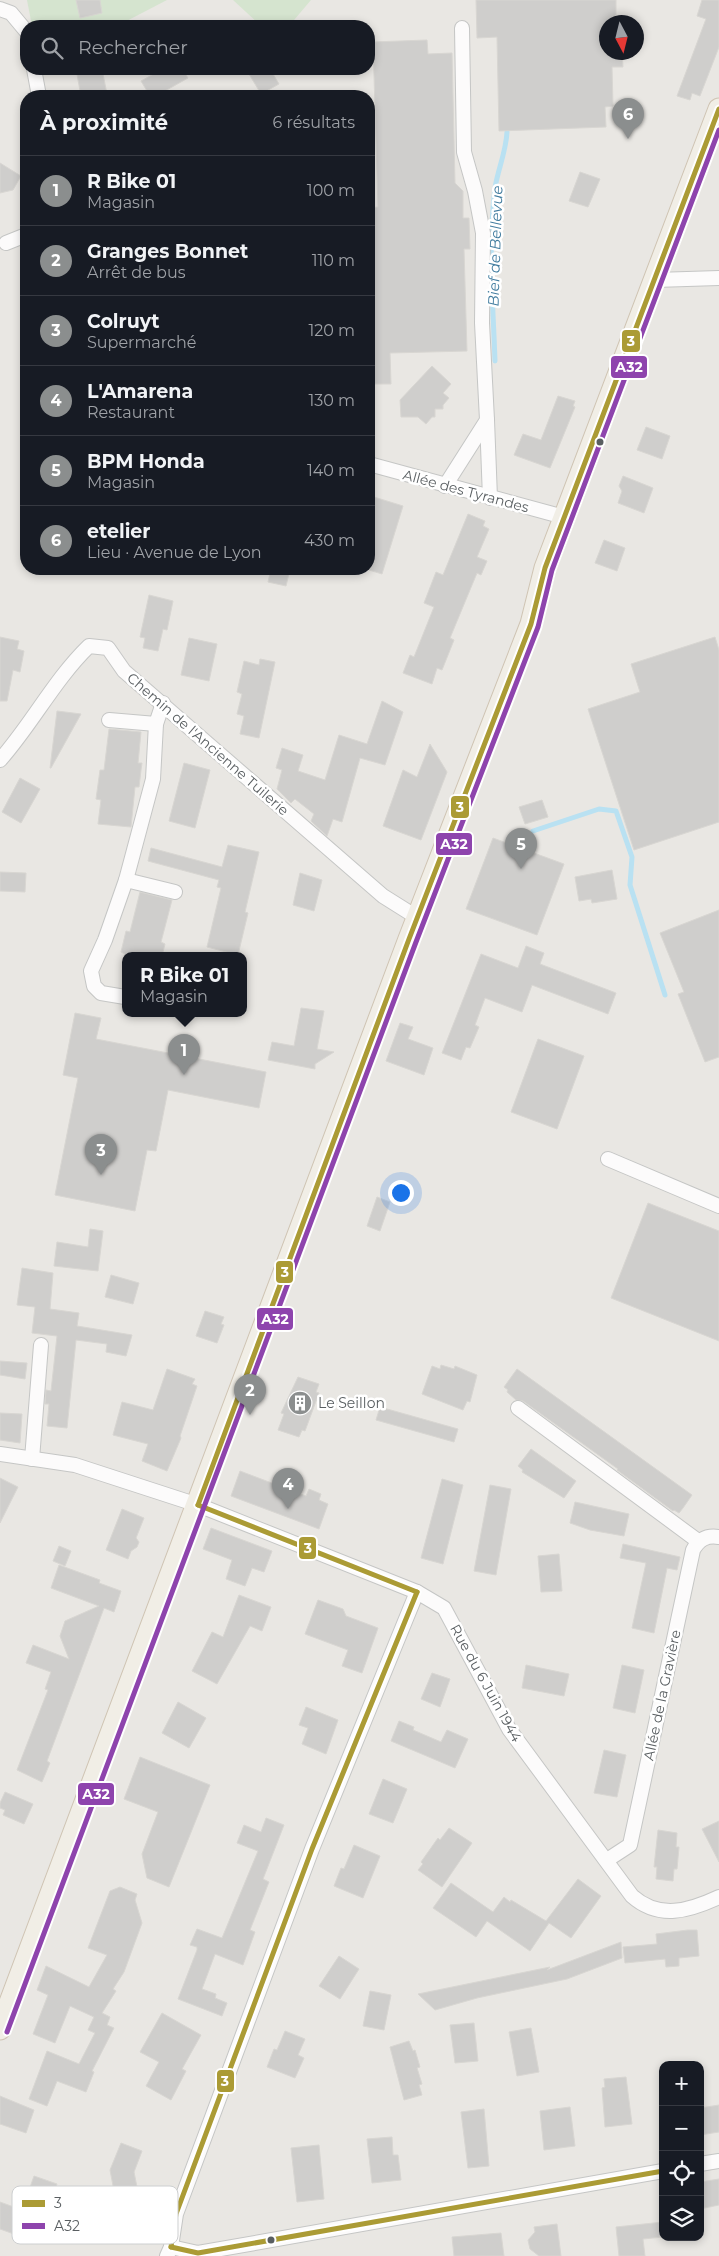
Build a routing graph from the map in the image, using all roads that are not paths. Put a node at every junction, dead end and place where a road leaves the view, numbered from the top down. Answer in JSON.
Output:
{"nodes":[{"id":1,"x":0,"y":9,"type":"edge"},
{"id":2,"x":20,"y":24,"type":"edge"},
{"id":3,"x":462,"y":28,"type":"dead end"},
{"id":4,"x":35,"y":75,"type":"edge"},
{"id":5,"x":38,"y":90,"type":"edge"},
{"id":6,"x":719,"y":109,"type":"edge"},
{"id":7,"x":20,"y":238,"type":"edge"},
{"id":8,"x":6,"y":244,"type":"dead end"},
{"id":9,"x":719,"y":278,"type":"edge"},
{"id":10,"x":655,"y":280,"type":"junction"},
{"id":11,"x":487,"y":420,"type":"junction"},
{"id":12,"x":375,"y":466,"type":"edge"},
{"id":13,"x":445,"y":486,"type":"junction"},
{"id":14,"x":490,"y":498,"type":"junction"},
{"id":15,"x":564,"y":517,"type":"junction"},
{"id":16,"x":163,"y":703,"type":"junction"},
{"id":17,"x":109,"y":720,"type":"dead end"},
{"id":18,"x":156,"y":724,"type":"junction"},
{"id":19,"x":0,"y":760,"type":"edge"},
{"id":20,"x":126,"y":880,"type":"junction"},
{"id":21,"x":175,"y":892,"type":"dead end"},
{"id":22,"x":418,"y":918,"type":"junction"},
{"id":23,"x":122,"y":997,"type":"edge"},
{"id":24,"x":608,"y":1159,"type":"dead end"},
{"id":25,"x":719,"y":1206,"type":"edge"},
{"id":26,"x":41,"y":1344,"type":"dead end"},
{"id":27,"x":518,"y":1408,"type":"dead end"},
{"id":28,"x":0,"y":1454,"type":"edge"},
{"id":29,"x":32,"y":1459,"type":"junction"},
{"id":30,"x":198,"y":1506,"type":"junction"},
{"id":31,"x":719,"y":1537,"type":"edge"},
{"id":32,"x":698,"y":1541,"type":"junction"},
{"id":33,"x":417,"y":1592,"type":"junction"},
{"id":34,"x":607,"y":1860,"type":"junction"},
{"id":35,"x":719,"y":1897,"type":"edge"},
{"id":36,"x":0,"y":2029,"type":"edge"},
{"id":37,"x":719,"y":2161,"type":"edge"},
{"id":38,"x":704,"y":2163,"type":"edge"},
{"id":39,"x":659,"y":2172,"type":"edge"},
{"id":40,"x":178,"y":2209,"type":"edge"},
{"id":41,"x":169,"y":2252,"type":"edge"}],
"edges":[{"from":1,"to":2,"type":"street"},
{"from":3,"to":11,"type":"street"},
{"from":4,"to":5,"type":"street"},
{"from":6,"to":10,"type":"main road"},
{"from":7,"to":8,"type":"street"},
{"from":9,"to":10,"type":"street"},
{"from":10,"to":15,"type":"main road"},
{"from":11,"to":13,"type":"street"},
{"from":11,"to":14,"type":"street"},
{"from":12,"to":13,"type":"street","name":"Allée des Tyrandes"},
{"from":13,"to":14,"type":"street","name":"Allée des Tyrandes"},
{"from":14,"to":15,"type":"street","name":"Allée des Tyrandes"},
{"from":15,"to":22,"type":"main road"},
{"from":16,"to":18,"type":"street"},
{"from":16,"to":19,"type":"street","name":"Chemin de l'Ancienne Tuilerie"},
{"from":16,"to":22,"type":"street","name":"Chemin de l'Ancienne Tuilerie"},
{"from":17,"to":18,"type":"street"},
{"from":18,"to":20,"type":"street"},
{"from":20,"to":21,"type":"street"},
{"from":20,"to":23,"type":"street"},
{"from":22,"to":30,"type":"main road"},
{"from":24,"to":25,"type":"street"},
{"from":26,"to":29,"type":"street"},
{"from":27,"to":32,"type":"street"},
{"from":28,"to":29,"type":"street","name":"Rue du 6 Juin 1944"},
{"from":29,"to":30,"type":"street","name":"Rue du 6 Juin 1944"},
{"from":30,"to":33,"type":"street","name":"Rue du 6 Juin 1944"},
{"from":30,"to":36,"type":"main road"},
{"from":31,"to":32,"type":"street"},
{"from":32,"to":34,"type":"street","name":"Allée de la Gravière"},
{"from":33,"to":34,"type":"street","name":"Rue du 6 Juin 1944"},
{"from":33,"to":40,"type":"street"},
{"from":34,"to":35,"type":"street","name":"Rue du 6 Juin 1944"},
{"from":37,"to":38,"type":"street"},
{"from":39,"to":41,"type":"street"}]}
